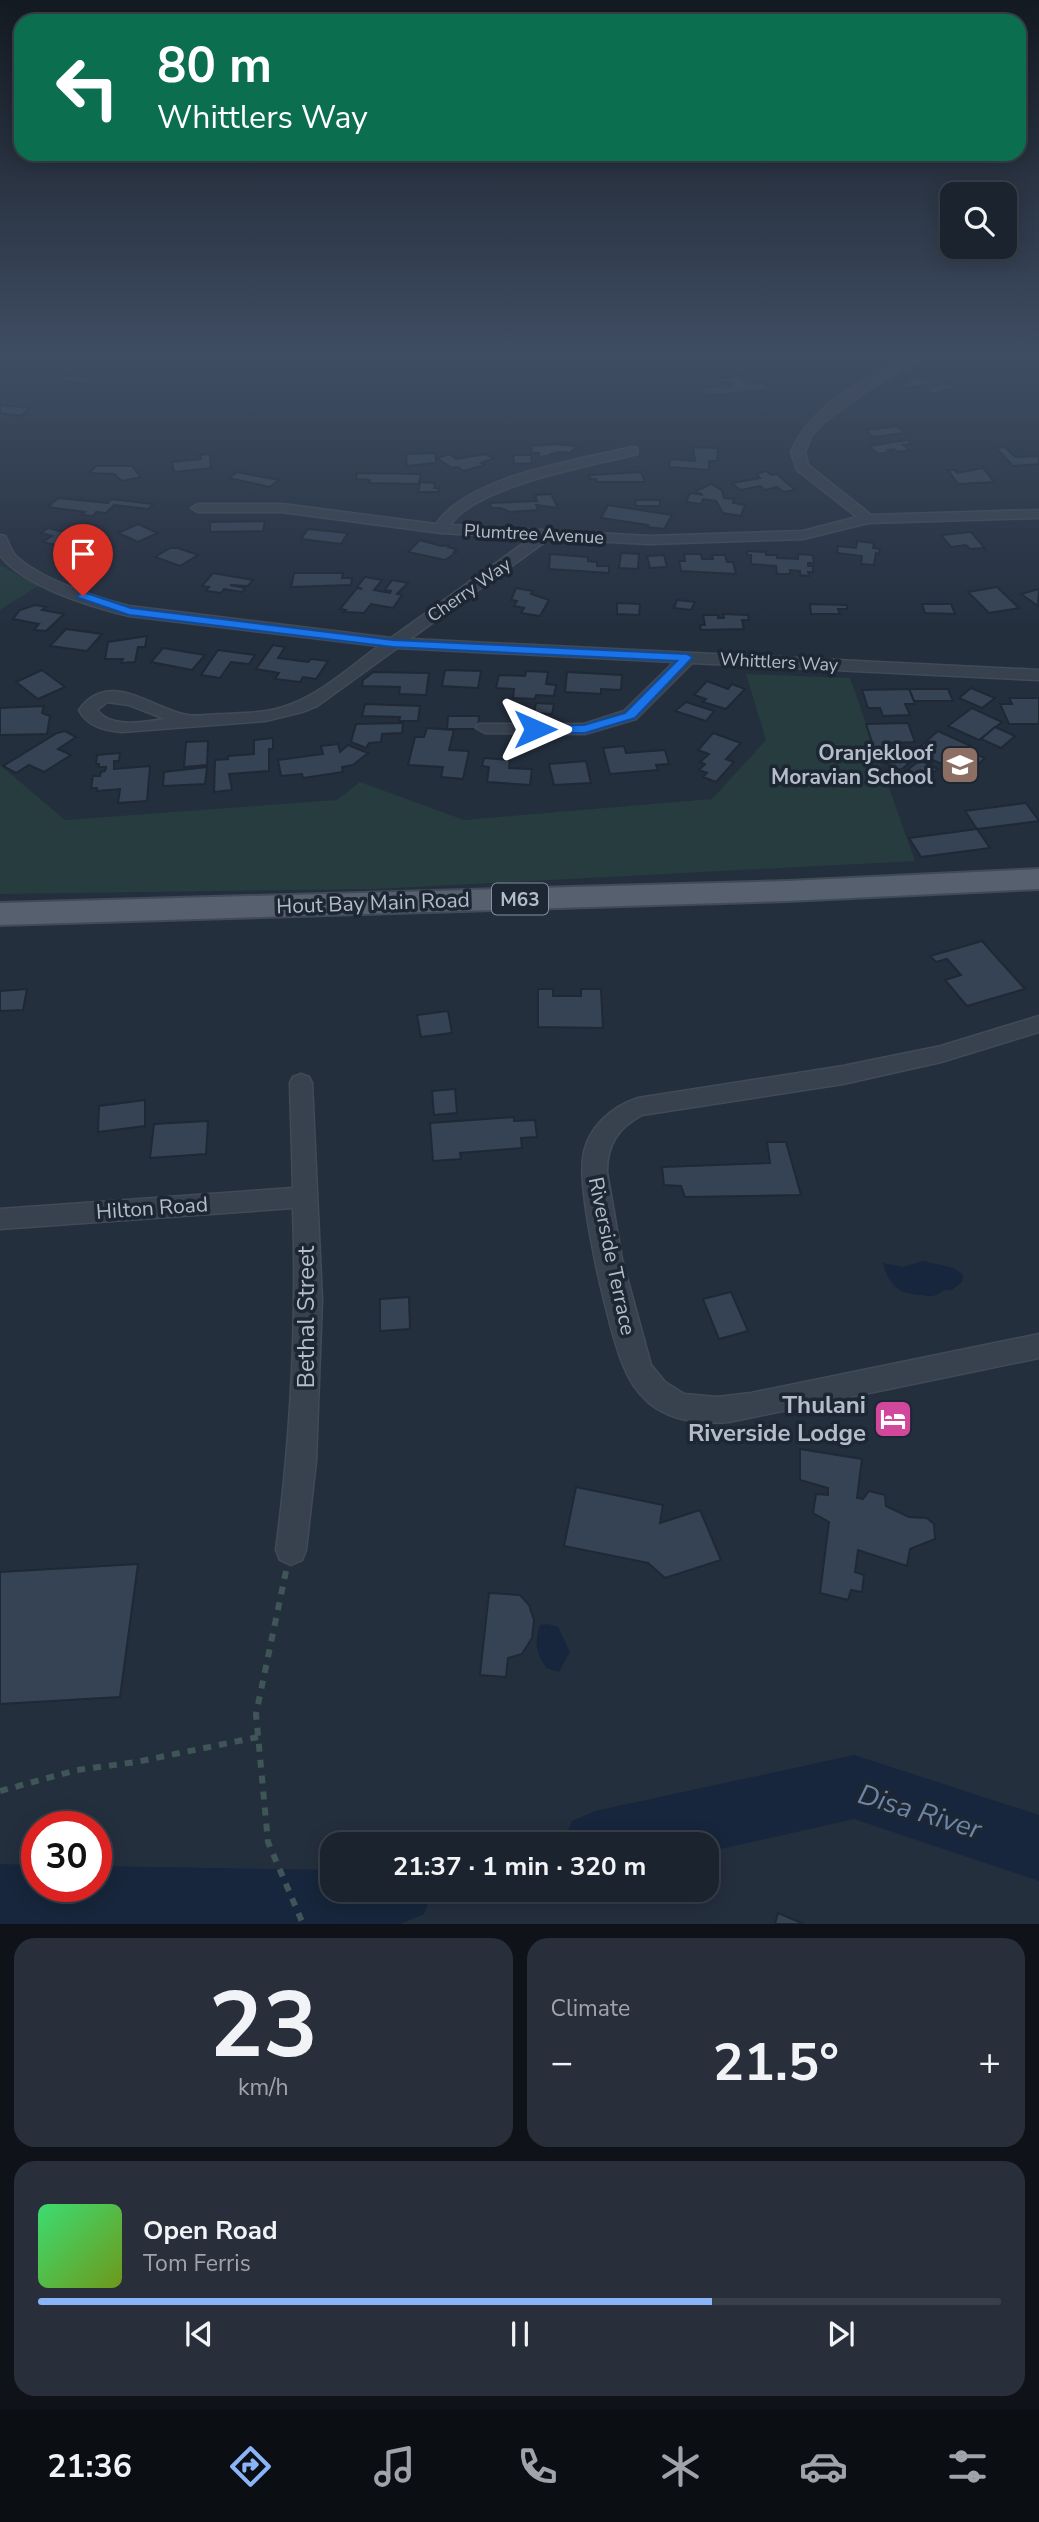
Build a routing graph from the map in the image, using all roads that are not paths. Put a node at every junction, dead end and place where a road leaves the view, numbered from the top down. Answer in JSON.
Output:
{"nodes":[{"id":1,"x":798,"y":448,"type":"edge"},
{"id":2,"x":632,"y":452,"type":"dead end"},
{"id":3,"x":198,"y":508,"type":"dead end"},
{"id":4,"x":1039,"y":514,"type":"edge"},
{"id":5,"x":868,"y":519,"type":"junction"},
{"id":6,"x":440,"y":529,"type":"junction"},
{"id":7,"x":544,"y":536,"type":"junction"},
{"id":8,"x":0,"y":539,"type":"edge"},
{"id":9,"x":4,"y":557,"type":"edge"},
{"id":10,"x":393,"y":643,"type":"junction"},
{"id":11,"x":687,"y":657,"type":"junction"},
{"id":12,"x":1039,"y":675,"type":"edge"},
{"id":13,"x":186,"y":721,"type":"dead end"},
{"id":14,"x":485,"y":728,"type":"dead end"},
{"id":15,"x":1039,"y":879,"type":"edge"},
{"id":16,"x":0,"y":914,"type":"edge"},
{"id":17,"x":1039,"y":1024,"type":"edge"},
{"id":18,"x":301,"y":1083,"type":"dead end"},
{"id":19,"x":304,"y":1197,"type":"junction"},
{"id":20,"x":0,"y":1219,"type":"edge"},
{"id":21,"x":1039,"y":1346,"type":"edge"},
{"id":22,"x":291,"y":1550,"type":"road end"}],
"edges":[{"from":1,"to":5,"type":"street"},
{"from":2,"to":6,"type":"street"},
{"from":3,"to":6,"type":"street","name":"Plumtree Avenue"},
{"from":4,"to":5,"type":"street","name":"Plumtree Avenue"},
{"from":5,"to":7,"type":"street","name":"Plumtree Avenue"},
{"from":6,"to":7,"type":"street","name":"Plumtree Avenue"},
{"from":7,"to":10,"type":"street","name":"Cherry Way"},
{"from":8,"to":9,"type":"street","name":"Whittlers Way"},
{"from":9,"to":10,"type":"street","name":"Whittlers Way"},
{"from":10,"to":11,"type":"street","name":"Whittlers Way"},
{"from":10,"to":13,"type":"street","name":"Cherry Way"},
{"from":11,"to":12,"type":"street","name":"Whittlers Way"},
{"from":11,"to":14,"type":"street"},
{"from":15,"to":16,"type":"main road","name":"Hout Bay Main Road","number":"M63"},
{"from":17,"to":21,"type":"street","name":"Riverside Terrace"},
{"from":18,"to":19,"type":"street","name":"Bethal Street"},
{"from":19,"to":20,"type":"street","name":"Hilton Road"},
{"from":19,"to":22,"type":"street","name":"Bethal Street"}]}
